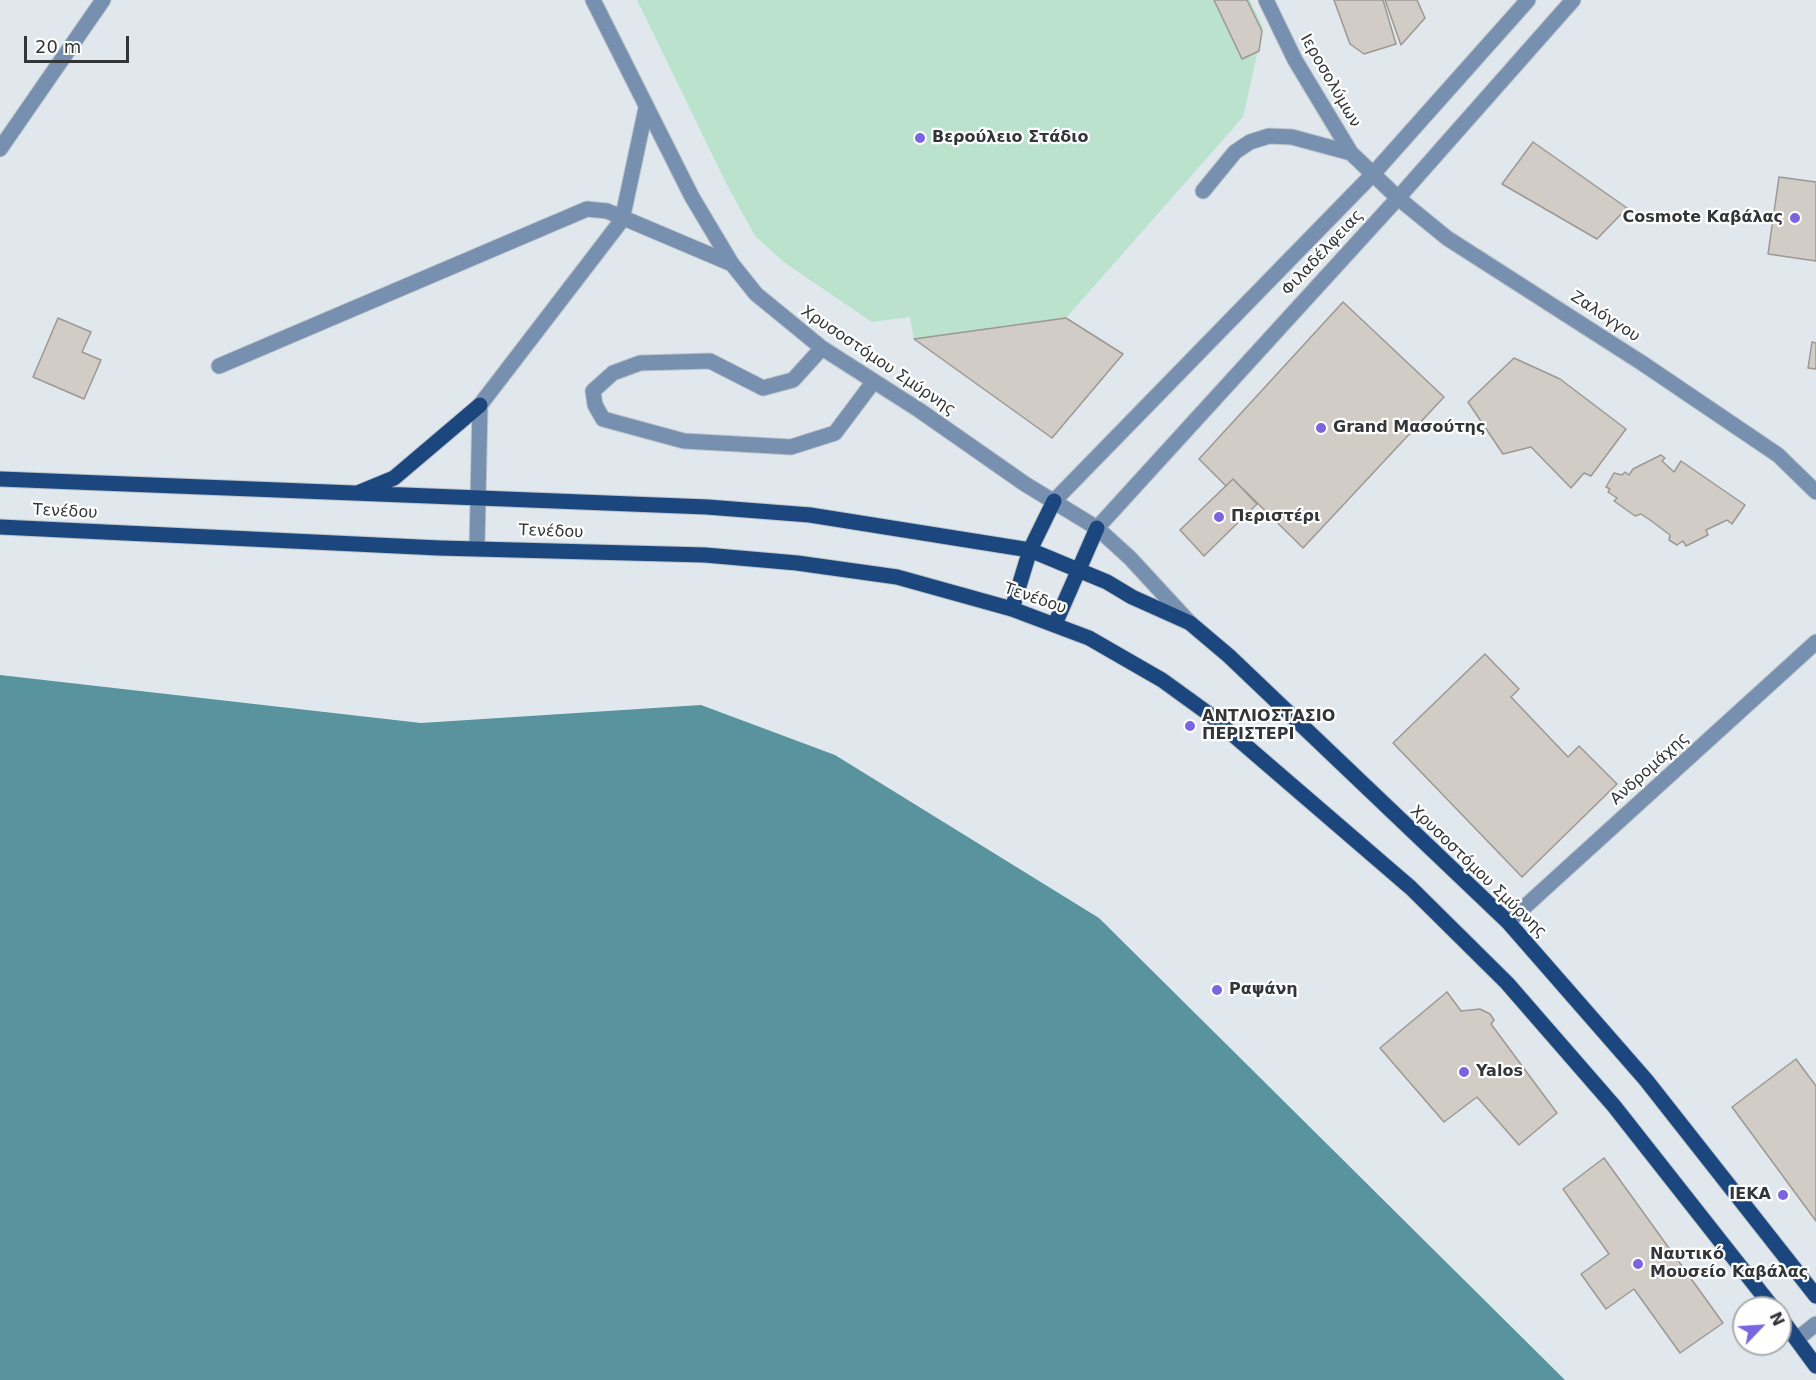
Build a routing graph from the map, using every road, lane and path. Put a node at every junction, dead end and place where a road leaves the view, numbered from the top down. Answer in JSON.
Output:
{"nodes":[{"id":1,"x":103,"y":0,"type":"edge"},
{"id":2,"x":593,"y":0,"type":"edge"},
{"id":3,"x":1266,"y":0,"type":"edge"},
{"id":4,"x":1528,"y":0,"type":"edge"},
{"id":5,"x":1572,"y":0,"type":"edge"},
{"id":6,"x":646,"y":108,"type":"junction"},
{"id":7,"x":0,"y":149,"type":"edge"},
{"id":8,"x":1351,"y":153,"type":"junction"},
{"id":9,"x":1373,"y":174,"type":"junction"},
{"id":10,"x":1203,"y":191,"type":"dead end"},
{"id":11,"x":1398,"y":198,"type":"junction"},
{"id":12,"x":622,"y":220,"type":"junction"},
{"id":13,"x":732,"y":264,"type":"junction"},
{"id":14,"x":822,"y":348,"type":"junction"},
{"id":15,"x":219,"y":366,"type":"dead end"},
{"id":16,"x":874,"y":381,"type":"junction"},
{"id":17,"x":480,"y":405,"type":"junction"},
{"id":18,"x":0,"y":479,"type":"edge"},
{"id":19,"x":1816,"y":492,"type":"edge"},
{"id":20,"x":352,"y":495,"type":"junction"},
{"id":21,"x":478,"y":498,"type":"junction"},
{"id":22,"x":1054,"y":501,"type":"junction"},
{"id":23,"x":0,"y":527,"type":"edge"},
{"id":24,"x":1097,"y":528,"type":"junction"},
{"id":25,"x":477,"y":547,"type":"junction"},
{"id":26,"x":1030,"y":550,"type":"junction"},
{"id":27,"x":1077,"y":570,"type":"junction"},
{"id":28,"x":1012,"y":609,"type":"junction"},
{"id":29,"x":1190,"y":623,"type":"junction"},
{"id":30,"x":1055,"y":624,"type":"junction"},
{"id":31,"x":1816,"y":642,"type":"edge"},
{"id":32,"x":1508,"y":921,"type":"junction"},
{"id":33,"x":1764,"y":1296,"type":"edge"},
{"id":34,"x":1816,"y":1296,"type":"edge"},
{"id":35,"x":1816,"y":1324,"type":"edge"},
{"id":36,"x":1792,"y":1333,"type":"edge"},
{"id":37,"x":1797,"y":1339,"type":"junction"},
{"id":38,"x":1816,"y":1366,"type":"edge"}],
"edges":[{"from":1,"to":7,"type":"street"},
{"from":2,"to":6,"type":"street","name":"Χρυσοστόμου Σμύρνης"},
{"from":3,"to":8,"type":"street","name":"Ιεροσολύμων"},
{"from":4,"to":9,"type":"street","name":"Φιλαδέλφειας"},
{"from":5,"to":11,"type":"street","name":"Φιλαδέλφειας"},
{"from":6,"to":12,"type":"street"},
{"from":6,"to":13,"type":"street","name":"Χρυσοστόμου Σμύρνης"},
{"from":8,"to":9,"type":"street","name":"Ιεροσολύμων"},
{"from":8,"to":10,"type":"street"},
{"from":9,"to":11,"type":"street","name":"Ζαλόγγου"},
{"from":9,"to":22,"type":"street","name":"Φιλαδέλφειας"},
{"from":11,"to":19,"type":"street","name":"Ζαλόγγου"},
{"from":11,"to":24,"type":"street","name":"Φιλαδέλφειας"},
{"from":12,"to":13,"type":"street"},
{"from":12,"to":15,"type":"street"},
{"from":12,"to":17,"type":"street"},
{"from":13,"to":14,"type":"street","name":"Χρυσοστόμου Σμύρνης"},
{"from":14,"to":16,"type":"street","name":"Χρυσοστόμου Σμύρνης"},
{"from":14,"to":16,"type":"street"},
{"from":16,"to":22,"type":"street","name":"Χρυσοστόμου Σμύρνης"},
{"from":17,"to":20,"type":"main road"},
{"from":17,"to":21,"type":"street"},
{"from":18,"to":20,"type":"main road","name":"Τενέδου"},
{"from":20,"to":21,"type":"main road","name":"Τενέδου"},
{"from":21,"to":25,"type":"street"},
{"from":21,"to":26,"type":"main road","name":"Τενέδου"},
{"from":22,"to":24,"type":"street","name":"Χρυσοστόμου Σμύρνης"},
{"from":22,"to":26,"type":"main road"},
{"from":23,"to":25,"type":"main road","name":"Τενέδου"},
{"from":24,"to":27,"type":"main road"},
{"from":24,"to":29,"type":"street","name":"Χρυσοστόμου Σμύρνης"},
{"from":25,"to":28,"type":"main road","name":"Τενέδου"},
{"from":26,"to":27,"type":"main road","name":"Τενέδου"},
{"from":26,"to":28,"type":"main road"},
{"from":27,"to":29,"type":"main road","name":"Χρυσοστόμου Σμύρνης"},
{"from":27,"to":30,"type":"main road"},
{"from":28,"to":30,"type":"main road","name":"Τενέδου"},
{"from":29,"to":32,"type":"main road","name":"Χρυσοστόμου Σμύρνης"},
{"from":30,"to":33,"type":"main road","name":"Τενέδου"},
{"from":31,"to":32,"type":"street","name":"Ανδρομάχης"},
{"from":32,"to":34,"type":"main road","name":"Χρυσοστόμου Σμύρνης"},
{"from":35,"to":37,"type":"street"},
{"from":36,"to":37,"type":"main road"},
{"from":37,"to":38,"type":"main road"}]}
